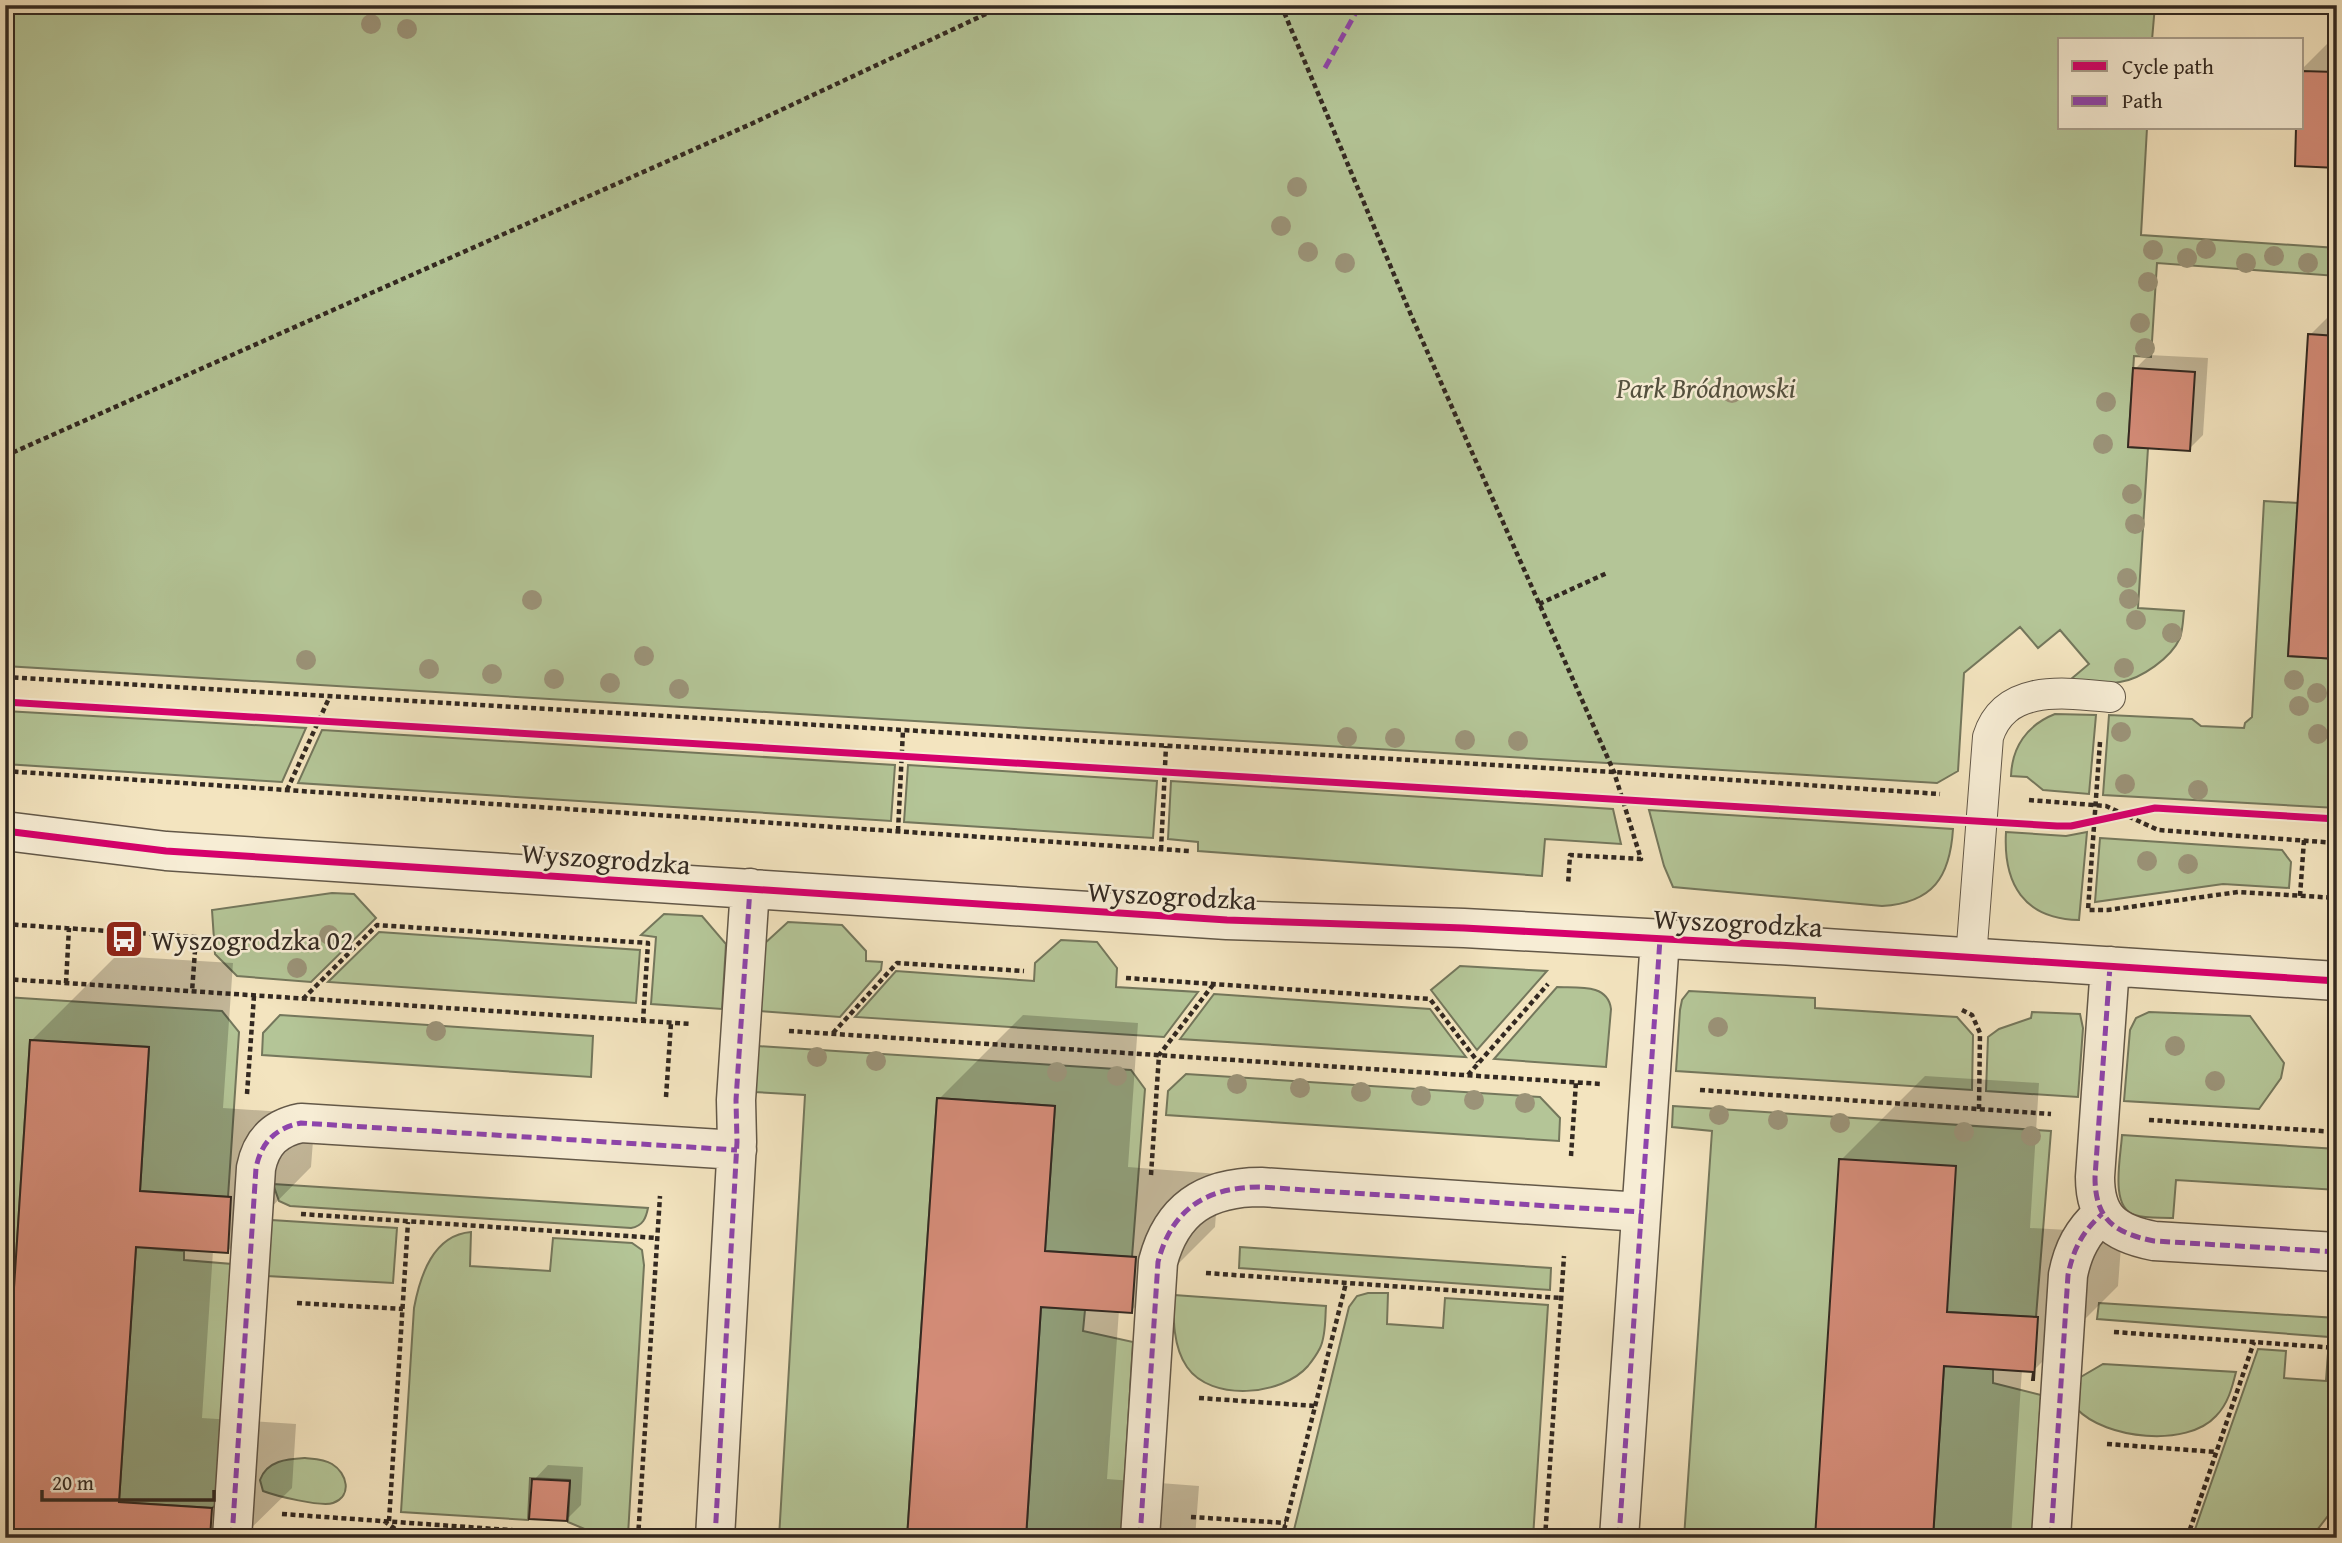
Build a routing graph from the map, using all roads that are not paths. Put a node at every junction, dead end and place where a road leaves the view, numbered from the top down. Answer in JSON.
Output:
{"nodes":[{"id":1,"x":2107,"y":697,"type":"road end"},
{"id":2,"x":5,"y":831,"type":"edge"},
{"id":3,"x":750,"y":888,"type":"junction"},
{"id":4,"x":1660,"y":939,"type":"junction"},
{"id":5,"x":1971,"y":958,"type":"junction"},
{"id":6,"x":2110,"y":966,"type":"junction"},
{"id":7,"x":2337,"y":981,"type":"edge"},
{"id":8,"x":737,"y":1150,"type":"junction"},
{"id":9,"x":1641,"y":1212,"type":"junction"},
{"id":10,"x":2102,"y":1214,"type":"junction"},
{"id":11,"x":2337,"y":1252,"type":"edge"},
{"id":12,"x":233,"y":1524,"type":"edge"},
{"id":13,"x":1141,"y":1526,"type":"edge"},
{"id":14,"x":715,"y":1538,"type":"edge"},
{"id":15,"x":1619,"y":1538,"type":"edge"},
{"id":16,"x":2051,"y":1538,"type":"edge"}],
"edges":[{"from":1,"to":5,"type":"lane"},
{"from":2,"to":3,"type":"street","name":"Wyszogrodzka"},
{"from":3,"to":4,"type":"street","name":"Wyszogrodzka"},
{"from":3,"to":8,"type":"street"},
{"from":4,"to":5,"type":"street","name":"Wyszogrodzka"},
{"from":4,"to":9,"type":"street"},
{"from":5,"to":6,"type":"street","name":"Wyszogrodzka"},
{"from":6,"to":7,"type":"street","name":"Wyszogrodzka"},
{"from":6,"to":10,"type":"street"},
{"from":8,"to":12,"type":"street"},
{"from":8,"to":14,"type":"street"},
{"from":9,"to":13,"type":"street"},
{"from":9,"to":15,"type":"street"},
{"from":10,"to":11,"type":"street"},
{"from":10,"to":16,"type":"street"}]}
